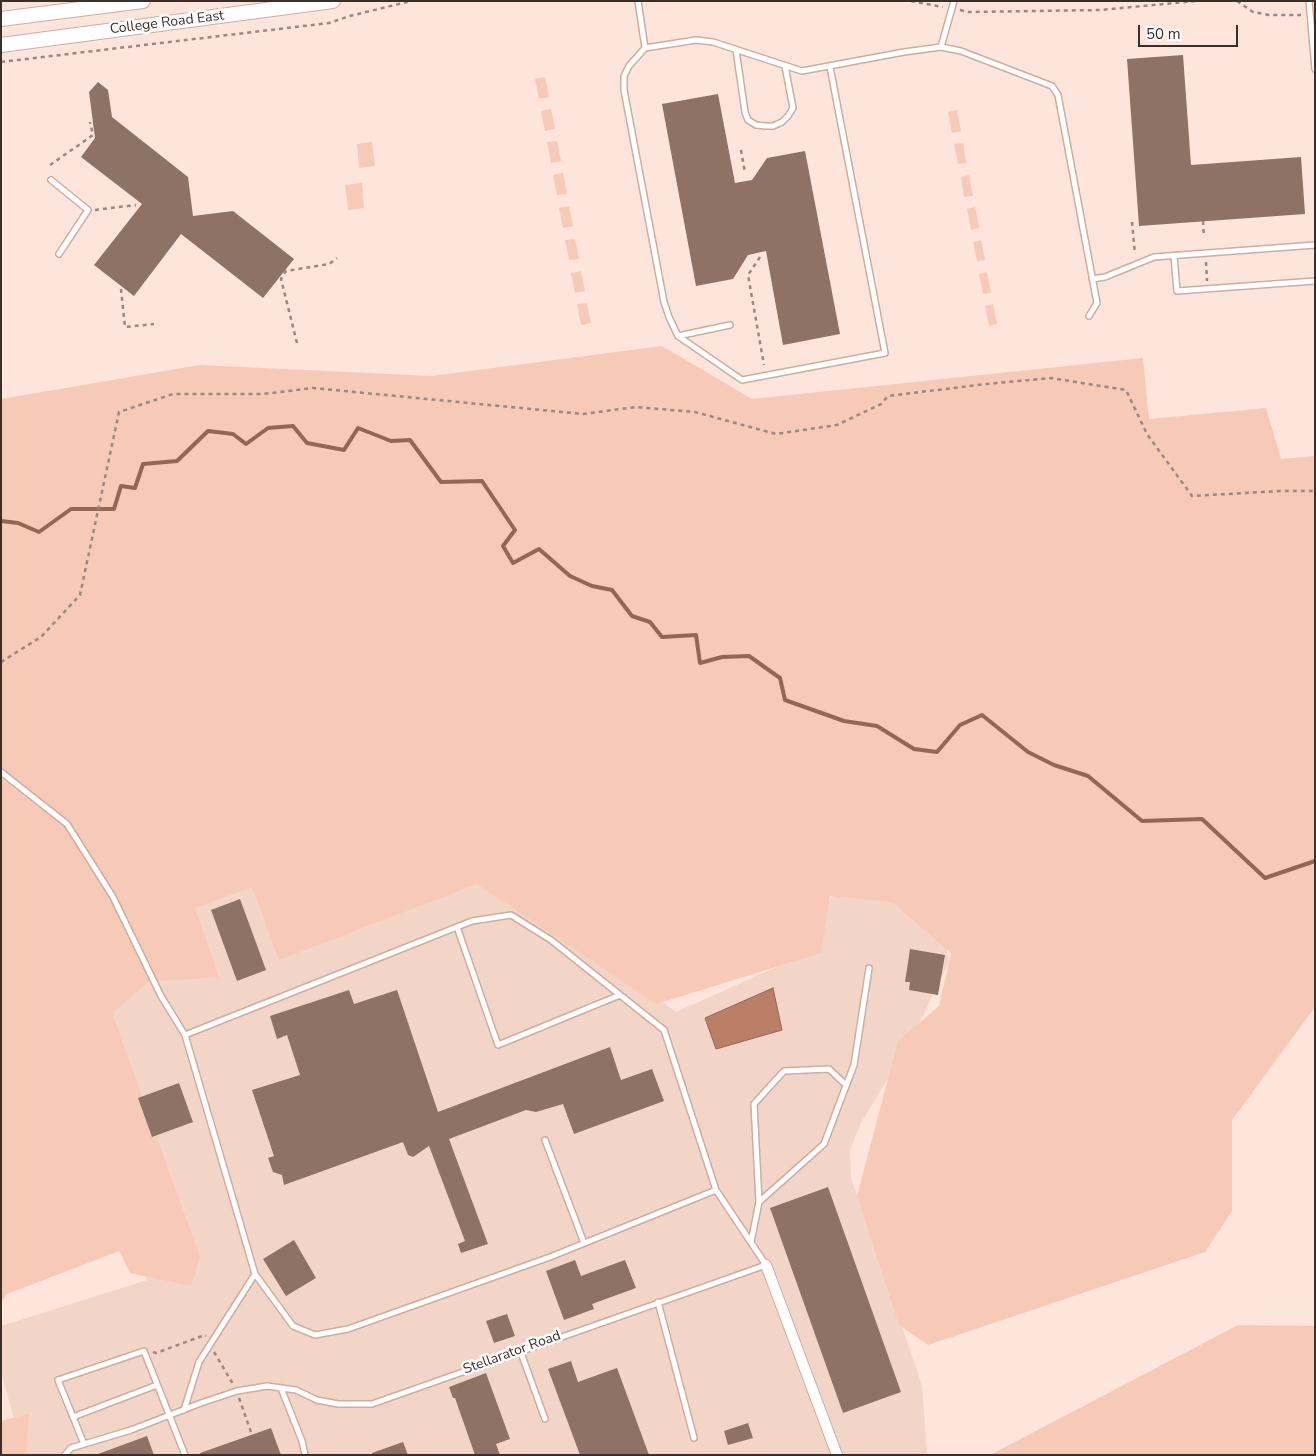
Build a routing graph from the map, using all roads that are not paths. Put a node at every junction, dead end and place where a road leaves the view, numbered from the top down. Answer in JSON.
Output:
{"nodes":[{"id":1,"x":143,"y":1,"type":"edge"},
{"id":2,"x":333,"y":1,"type":"edge"},
{"id":3,"x":638,"y":1,"type":"edge"},
{"id":4,"x":954,"y":1,"type":"edge"},
{"id":5,"x":1309,"y":1,"type":"edge"},
{"id":6,"x":1,"y":19,"type":"edge"},
{"id":7,"x":1,"y":45,"type":"edge"},
{"id":8,"x":941,"y":47,"type":"junction"},
{"id":9,"x":646,"y":48,"type":"junction"},
{"id":10,"x":736,"y":50,"type":"junction"},
{"id":11,"x":786,"y":66,"type":"junction"},
{"id":12,"x":830,"y":67,"type":"junction"},
{"id":13,"x":1315,"y":69,"type":"edge"},
{"id":14,"x":51,"y":180,"type":"dead end"},
{"id":15,"x":1315,"y":245,"type":"edge"},
{"id":16,"x":60,"y":254,"type":"dead end"},
{"id":17,"x":1174,"y":256,"type":"junction"},
{"id":18,"x":1092,"y":279,"type":"junction"},
{"id":19,"x":1315,"y":281,"type":"edge"},
{"id":20,"x":1089,"y":316,"type":"dead end"},
{"id":21,"x":730,"y":325,"type":"dead end"},
{"id":22,"x":678,"y":336,"type":"junction"},
{"id":23,"x":1,"y":772,"type":"edge"},
{"id":24,"x":456,"y":928,"type":"junction"},
{"id":25,"x":869,"y":968,"type":"dead end"},
{"id":26,"x":620,"y":994,"type":"junction"},
{"id":27,"x":185,"y":1035,"type":"junction"},
{"id":28,"x":846,"y":1085,"type":"junction"},
{"id":29,"x":545,"y":1140,"type":"dead end"},
{"id":30,"x":716,"y":1190,"type":"junction"},
{"id":31,"x":759,"y":1202,"type":"junction"},
{"id":32,"x":751,"y":1242,"type":"junction"},
{"id":33,"x":584,"y":1243,"type":"junction"},
{"id":34,"x":766,"y":1265,"type":"junction"},
{"id":35,"x":255,"y":1274,"type":"junction"},
{"id":36,"x":658,"y":1302,"type":"junction"},
{"id":37,"x":520,"y":1350,"type":"junction"},
{"id":38,"x":157,"y":1385,"type":"junction"},
{"id":39,"x":281,"y":1388,"type":"junction"},
{"id":40,"x":184,"y":1410,"type":"junction"},
{"id":41,"x":169,"y":1416,"type":"junction"},
{"id":42,"x":73,"y":1417,"type":"junction"},
{"id":43,"x":545,"y":1419,"type":"dead end"},
{"id":44,"x":694,"y":1438,"type":"dead end"},
{"id":45,"x":84,"y":1444,"type":"junction"},
{"id":46,"x":65,"y":1455,"type":"edge"},
{"id":47,"x":185,"y":1455,"type":"edge"},
{"id":48,"x":305,"y":1455,"type":"edge"},
{"id":49,"x":837,"y":1455,"type":"edge"}],
"edges":[{"from":1,"to":6,"type":"street","name":"College Road East"},
{"from":2,"to":7,"type":"street","name":"College Road East"},
{"from":3,"to":9,"type":"lane"},
{"from":4,"to":8,"type":"lane"},
{"from":5,"to":13,"type":"lane"},
{"from":8,"to":12,"type":"lane"},
{"from":8,"to":18,"type":"lane"},
{"from":9,"to":10,"type":"lane"},
{"from":9,"to":22,"type":"lane"},
{"from":10,"to":11,"type":"lane"},
{"from":10,"to":11,"type":"lane"},
{"from":11,"to":12,"type":"lane"},
{"from":12,"to":22,"type":"lane"},
{"from":14,"to":16,"type":"lane"},
{"from":15,"to":17,"type":"lane"},
{"from":17,"to":18,"type":"lane"},
{"from":17,"to":19,"type":"lane"},
{"from":18,"to":20,"type":"lane"},
{"from":21,"to":22,"type":"lane"},
{"from":23,"to":27,"type":"lane"},
{"from":24,"to":26,"type":"lane"},
{"from":24,"to":26,"type":"lane"},
{"from":24,"to":27,"type":"lane"},
{"from":25,"to":28,"type":"lane"},
{"from":26,"to":30,"type":"lane"},
{"from":27,"to":35,"type":"lane"},
{"from":28,"to":31,"type":"lane"},
{"from":28,"to":31,"type":"lane"},
{"from":29,"to":33,"type":"lane"},
{"from":30,"to":32,"type":"lane"},
{"from":30,"to":33,"type":"lane"},
{"from":31,"to":32,"type":"lane"},
{"from":32,"to":34,"type":"lane"},
{"from":33,"to":35,"type":"lane"},
{"from":34,"to":36,"type":"lane","name":"Stellarator Road"},
{"from":34,"to":49,"type":"street"},
{"from":35,"to":40,"type":"lane"},
{"from":36,"to":37,"type":"lane","name":"Stellarator Road"},
{"from":36,"to":44,"type":"lane"},
{"from":37,"to":39,"type":"lane","name":"Stellarator Road"},
{"from":37,"to":43,"type":"lane"},
{"from":38,"to":41,"type":"lane"},
{"from":38,"to":42,"type":"lane"},
{"from":38,"to":42,"type":"lane"},
{"from":39,"to":40,"type":"lane","name":"Stellarator Road"},
{"from":39,"to":48,"type":"lane"},
{"from":40,"to":41,"type":"lane","name":"Stellarator Road"},
{"from":41,"to":45,"type":"lane","name":"Stellarator Road"},
{"from":41,"to":47,"type":"lane"},
{"from":42,"to":45,"type":"lane"},
{"from":45,"to":46,"type":"lane","name":"Stellarator Road"}]}
